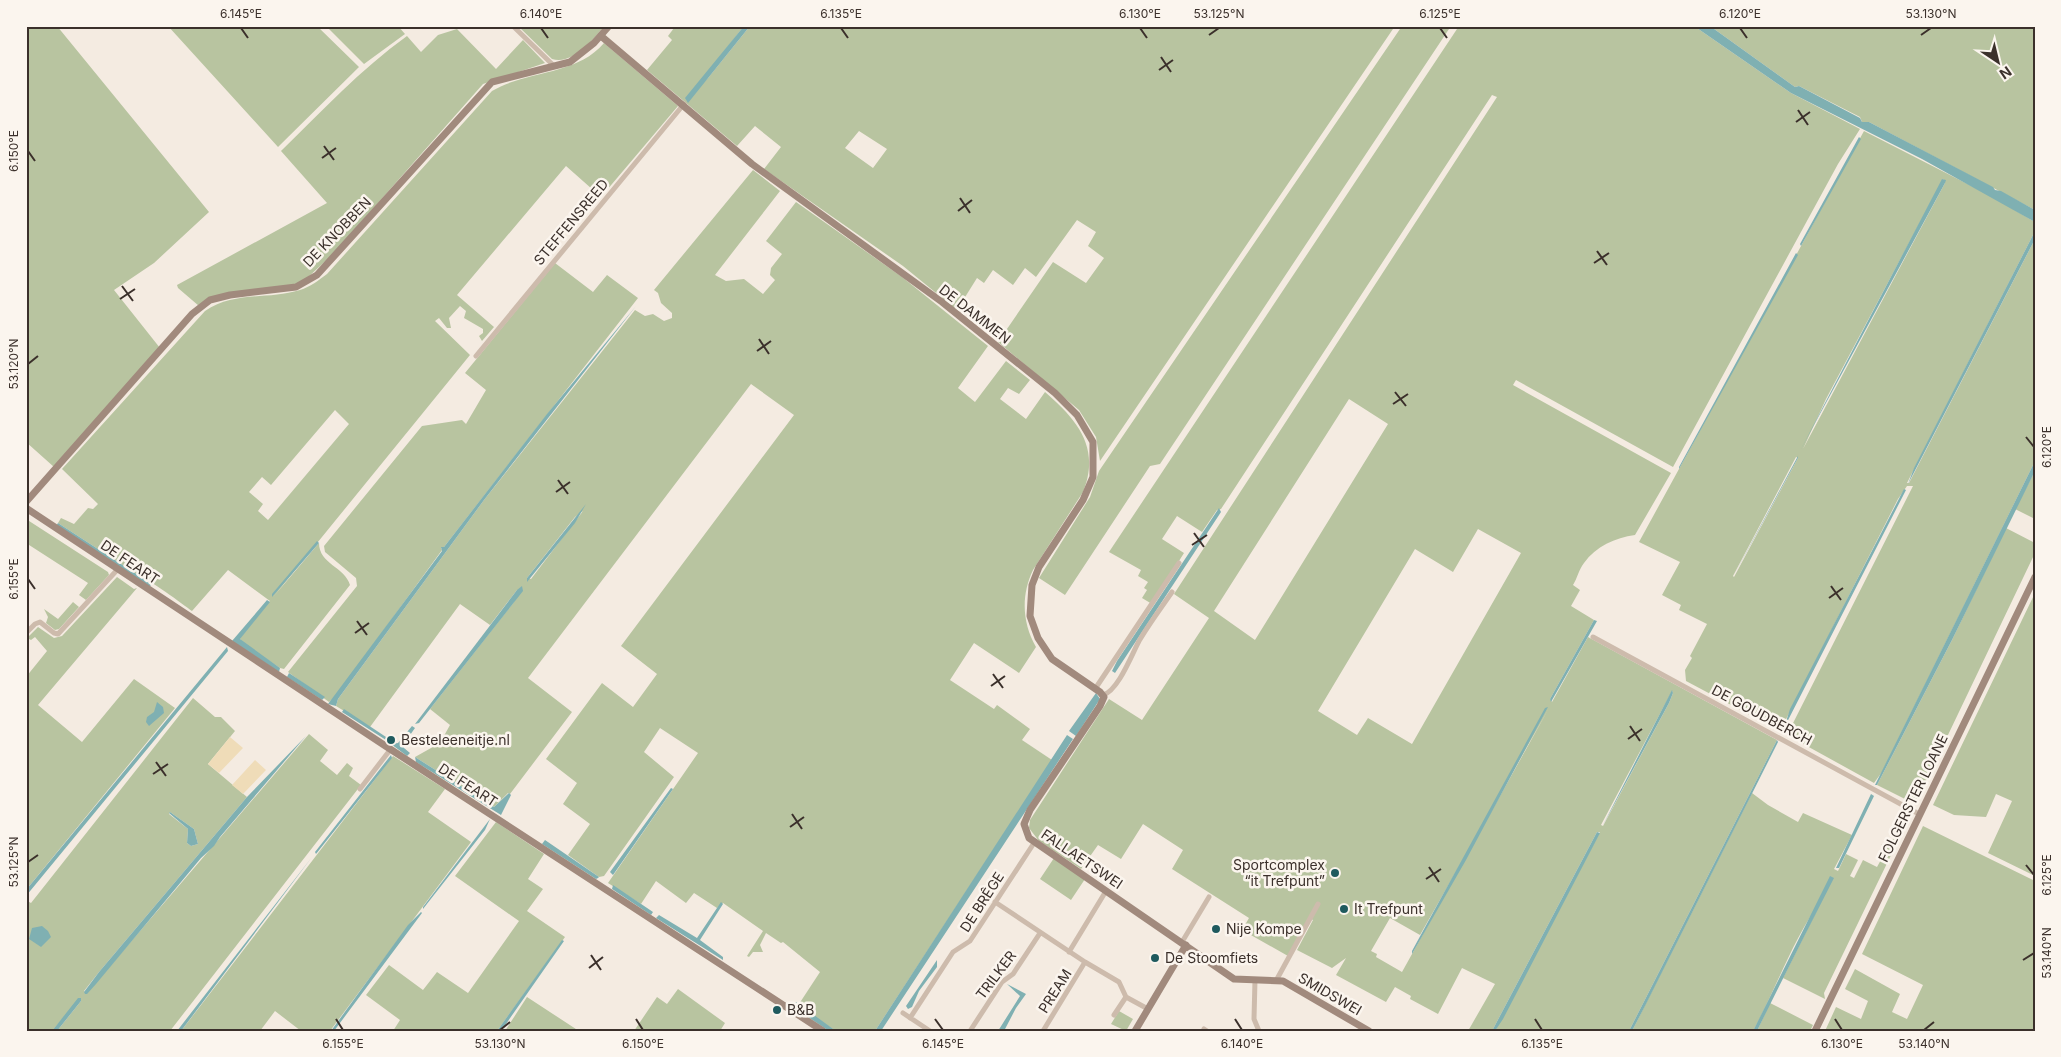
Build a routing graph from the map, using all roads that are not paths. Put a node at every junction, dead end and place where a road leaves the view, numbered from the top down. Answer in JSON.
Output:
{"nodes":[{"id":1,"x":513,"y":26,"type":"edge"},
{"id":2,"x":609,"y":26,"type":"edge"},
{"id":3,"x":601,"y":36,"type":"junction"},
{"id":4,"x":554,"y":66,"type":"junction"},
{"id":5,"x":684,"y":104,"type":"junction"},
{"id":6,"x":476,"y":356,"type":"dead end"},
{"id":7,"x":26,"y":502,"type":"edge"},
{"id":8,"x":26,"y":508,"type":"edge"},
{"id":9,"x":1179,"y":563,"type":"dead end"},
{"id":10,"x":118,"y":569,"type":"junction"},
{"id":11,"x":2035,"y":577,"type":"edge"},
{"id":12,"x":1172,"y":592,"type":"dead end"},
{"id":13,"x":26,"y":633,"type":"edge"},
{"id":14,"x":1593,"y":637,"type":"dead end"},
{"id":15,"x":1096,"y":689,"type":"junction"},
{"id":16,"x":1103,"y":695,"type":"junction"},
{"id":17,"x":390,"y":750,"type":"junction"},
{"id":18,"x":360,"y":790,"type":"dead end"},
{"id":19,"x":1919,"y":814,"type":"junction"},
{"id":20,"x":1034,"y":843,"type":"junction"},
{"id":21,"x":1106,"y":890,"type":"junction"},
{"id":22,"x":1209,"y":897,"type":"dead end"},
{"id":23,"x":995,"y":902,"type":"junction"},
{"id":24,"x":1318,"y":904,"type":"dead end"},
{"id":25,"x":1040,"y":933,"type":"junction"},
{"id":26,"x":1184,"y":944,"type":"junction"},
{"id":27,"x":1069,"y":952,"type":"junction"},
{"id":28,"x":1085,"y":962,"type":"junction"},
{"id":29,"x":1256,"y":980,"type":"junction"},
{"id":30,"x":1277,"y":980,"type":"junction"},
{"id":31,"x":1126,"y":997,"type":"junction"},
{"id":32,"x":1148,"y":1009,"type":"junction"},
{"id":33,"x":903,"y":1013,"type":"dead end"},
{"id":34,"x":1114,"y":1015,"type":"dead end"},
{"id":35,"x":910,"y":1018,"type":"junction"},
{"id":36,"x":1258,"y":1029,"type":"edge"},
{"id":37,"x":822,"y":1031,"type":"edge"},
{"id":38,"x":930,"y":1031,"type":"edge"},
{"id":39,"x":970,"y":1031,"type":"edge"},
{"id":40,"x":1043,"y":1031,"type":"edge"},
{"id":41,"x":1135,"y":1031,"type":"edge"},
{"id":42,"x":1251,"y":1031,"type":"edge"},
{"id":43,"x":1369,"y":1031,"type":"edge"},
{"id":44,"x":1815,"y":1031,"type":"edge"}],
"edges":[{"from":1,"to":4,"type":"street"},
{"from":2,"to":3,"type":"street","name":"DE KNOBBEN"},
{"from":3,"to":4,"type":"street","name":"DE KNOBBEN"},
{"from":3,"to":5,"type":"street","name":"DE DAMMEN"},
{"from":4,"to":7,"type":"street","name":"DE KNOBBEN"},
{"from":5,"to":6,"type":"street","name":"STEFFENSREED"},
{"from":5,"to":15,"type":"street","name":"DE DAMMEN"},
{"from":8,"to":10,"type":"street","name":"DE FEART"},
{"from":9,"to":15,"type":"street"},
{"from":10,"to":13,"type":"street"},
{"from":10,"to":17,"type":"street","name":"DE FEART"},
{"from":11,"to":19,"type":"street","name":"FOLGERSTER LOANE"},
{"from":12,"to":16,"type":"street","name":"FALLAETSWEI"},
{"from":14,"to":19,"type":"street","name":"DE GOUDBERCH"},
{"from":15,"to":16,"type":"street"},
{"from":16,"to":20,"type":"street","name":"FALLAETSWEI"},
{"from":17,"to":18,"type":"street"},
{"from":17,"to":37,"type":"street","name":"DE FEART"},
{"from":19,"to":44,"type":"street","name":"FOLGERSTER LOANE"},
{"from":20,"to":21,"type":"street","name":"FALLAETSWEI"},
{"from":20,"to":23,"type":"street","name":"DE BRÊGE"},
{"from":21,"to":26,"type":"street","name":"FALLAETSWEI"},
{"from":21,"to":27,"type":"street"},
{"from":22,"to":26,"type":"street"},
{"from":23,"to":25,"type":"street"},
{"from":23,"to":35,"type":"street","name":"DE BRÊGE"},
{"from":24,"to":30,"type":"street","name":"SMIDSWEI"},
{"from":25,"to":27,"type":"street"},
{"from":25,"to":39,"type":"street","name":"TRILKER"},
{"from":26,"to":29,"type":"street","name":"SMIDSWEI"},
{"from":26,"to":32,"type":"street"},
{"from":27,"to":28,"type":"street"},
{"from":28,"to":31,"type":"street"},
{"from":28,"to":40,"type":"street","name":"PREAM"},
{"from":29,"to":30,"type":"street","name":"SMIDSWEI"},
{"from":29,"to":36,"type":"street"},
{"from":30,"to":43,"type":"street","name":"SMIDSWEI"},
{"from":31,"to":32,"type":"street"},
{"from":31,"to":34,"type":"street"},
{"from":32,"to":41,"type":"street"},
{"from":33,"to":35,"type":"street"},
{"from":35,"to":38,"type":"street"},
{"from":36,"to":42,"type":"street"}]}
